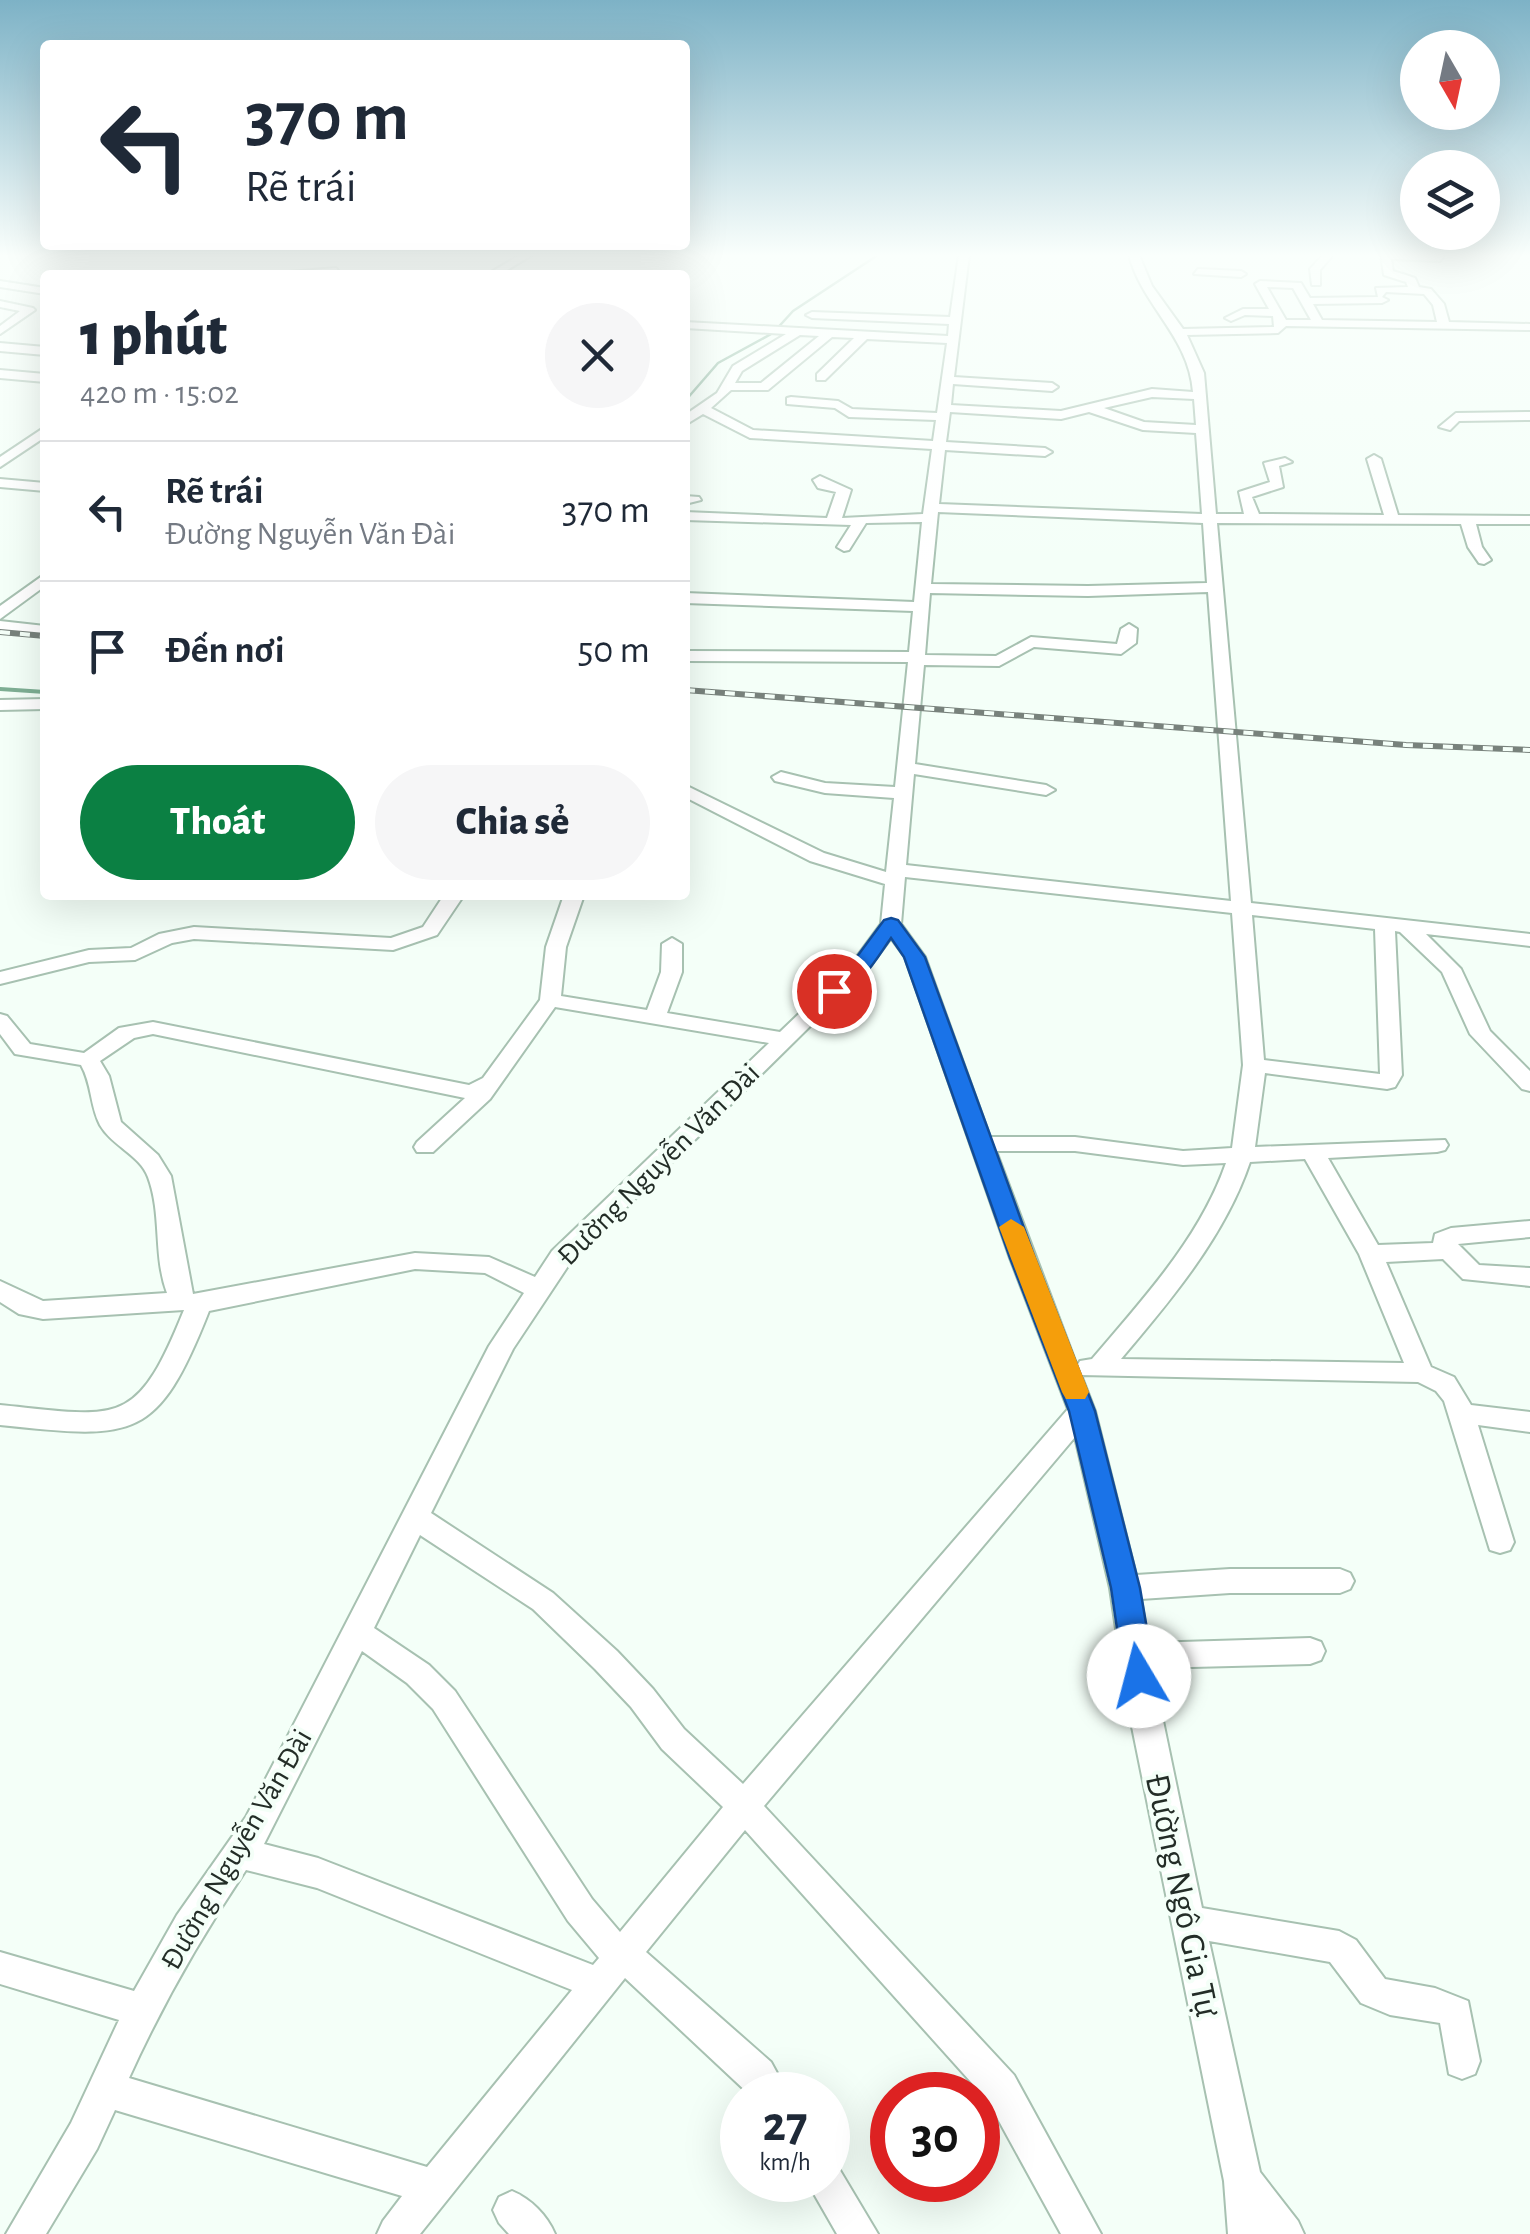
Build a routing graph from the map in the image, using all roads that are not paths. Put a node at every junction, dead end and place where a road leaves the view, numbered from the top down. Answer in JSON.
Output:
{"nodes":[{"id":1,"x":751,"y":359,"type":"edge"},
{"id":2,"x":798,"y":359,"type":"edge"},
{"id":3,"x":839,"y":359,"type":"edge"},
{"id":4,"x":949,"y":359,"type":"edge"},
{"id":5,"x":1195,"y":359,"type":"edge"},
{"id":6,"x":0,"y":374,"type":"edge"},
{"id":7,"x":24,"y":376,"type":"junction"},
{"id":8,"x":821,"y":377,"type":"dead end"},
{"id":9,"x":40,"y":378,"type":"edge"},
{"id":10,"x":947,"y":380,"type":"junction"},
{"id":11,"x":726,"y":386,"type":"junction"},
{"id":12,"x":1052,"y":387,"type":"dead end"},
{"id":13,"x":0,"y":392,"type":"edge"},
{"id":14,"x":1200,"y":396,"type":"junction"},
{"id":15,"x":792,"y":402,"type":"dead end"},
{"id":16,"x":1093,"y":409,"type":"junction"},
{"id":17,"x":705,"y":410,"type":"junction"},
{"id":18,"x":945,"y":413,"type":"junction"},
{"id":19,"x":1530,"y":416,"type":"edge"},
{"id":20,"x":690,"y":418,"type":"edge"},
{"id":21,"x":1445,"y":427,"type":"dead end"},
{"id":22,"x":1202,"y":430,"type":"junction"},
{"id":23,"x":40,"y":434,"type":"edge"},
{"id":24,"x":25,"y":445,"type":"junction"},
{"id":25,"x":40,"y":446,"type":"edge"},
{"id":26,"x":940,"y":446,"type":"junction"},
{"id":27,"x":1045,"y":452,"type":"dead end"},
{"id":28,"x":1374,"y":459,"type":"dead end"},
{"id":29,"x":1285,"y":462,"type":"dead end"},
{"id":30,"x":0,"y":464,"type":"edge"},
{"id":31,"x":820,"y":480,"type":"dead end"},
{"id":32,"x":0,"y":483,"type":"edge"},
{"id":33,"x":40,"y":487,"type":"edge"},
{"id":34,"x":0,"y":493,"type":"edge"},
{"id":35,"x":40,"y":497,"type":"edge"},
{"id":36,"x":932,"y":513,"type":"junction"},
{"id":37,"x":690,"y":516,"type":"edge"},
{"id":38,"x":1392,"y":517,"type":"junction"},
{"id":39,"x":1209,"y":518,"type":"junction"},
{"id":40,"x":1252,"y":518,"type":"junction"},
{"id":41,"x":1467,"y":519,"type":"junction"},
{"id":42,"x":1530,"y":520,"type":"edge"},
{"id":43,"x":860,"y":522,"type":"junction"},
{"id":44,"x":833,"y":523,"type":"junction"},
{"id":45,"x":844,"y":547,"type":"dead end"},
{"id":46,"x":1484,"y":560,"type":"dead end"},
{"id":47,"x":40,"y":587,"type":"edge"},
{"id":48,"x":1214,"y":587,"type":"junction"},
{"id":49,"x":690,"y":598,"type":"edge"},
{"id":50,"x":923,"y":598,"type":"junction"},
{"id":51,"x":0,"y":614,"type":"edge"},
{"id":52,"x":0,"y":626,"type":"edge"},
{"id":53,"x":1129,"y":629,"type":"dead end"},
{"id":54,"x":40,"y":630,"type":"edge"},
{"id":55,"x":0,"y":636,"type":"edge"},
{"id":56,"x":40,"y":640,"type":"edge"},
{"id":57,"x":690,"y":656,"type":"edge"},
{"id":58,"x":918,"y":658,"type":"junction"},
{"id":59,"x":40,"y":704,"type":"edge"},
{"id":60,"x":0,"y":705,"type":"edge"},
{"id":61,"x":905,"y":768,"type":"junction"},
{"id":62,"x":781,"y":777,"type":"dead end"},
{"id":63,"x":1046,"y":790,"type":"dead end"},
{"id":64,"x":690,"y":792,"type":"edge"},
{"id":65,"x":902,"y":793,"type":"junction"},
{"id":66,"x":897,"y":876,"type":"junction"},
{"id":67,"x":451,"y":900,"type":"edge"},
{"id":68,"x":572,"y":900,"type":"edge"},
{"id":69,"x":1242,"y":908,"type":"junction"},
{"id":70,"x":891,"y":924,"type":"junction"},
{"id":71,"x":1396,"y":926,"type":"junction"},
{"id":72,"x":1530,"y":940,"type":"edge"},
{"id":73,"x":672,"y":944,"type":"dead end"},
{"id":74,"x":0,"y":978,"type":"edge"},
{"id":75,"x":550,"y":1000,"type":"junction"},
{"id":76,"x":655,"y":1017,"type":"junction"},
{"id":77,"x":0,"y":1020,"type":"edge"},
{"id":78,"x":784,"y":1039,"type":"junction"},
{"id":79,"x":12,"y":1053,"type":"edge"},
{"id":80,"x":88,"y":1060,"type":"junction"},
{"id":81,"x":1254,"y":1065,"type":"junction"},
{"id":82,"x":1530,"y":1084,"type":"edge"},
{"id":83,"x":482,"y":1089,"type":"junction"},
{"id":84,"x":983,"y":1144,"type":"junction"},
{"id":85,"x":1437,"y":1146,"type":"dead end"},
{"id":86,"x":425,"y":1147,"type":"dead end"},
{"id":87,"x":1312,"y":1151,"type":"junction"},
{"id":88,"x":1243,"y":1153,"type":"junction"},
{"id":89,"x":1530,"y":1228,"type":"edge"},
{"id":90,"x":1449,"y":1250,"type":"junction"},
{"id":91,"x":1371,"y":1254,"type":"junction"},
{"id":92,"x":1530,"y":1276,"type":"edge"},
{"id":93,"x":0,"y":1290,"type":"edge"},
{"id":94,"x":539,"y":1290,"type":"junction"},
{"id":95,"x":192,"y":1302,"type":"junction"},
{"id":96,"x":1068,"y":1368,"type":"junction"},
{"id":97,"x":1099,"y":1368,"type":"junction"},
{"id":98,"x":1421,"y":1372,"type":"junction"},
{"id":99,"x":1082,"y":1411,"type":"junction"},
{"id":100,"x":1460,"y":1413,"type":"junction"},
{"id":101,"x":0,"y":1415,"type":"edge"},
{"id":102,"x":1530,"y":1422,"type":"edge"},
{"id":103,"x":416,"y":1518,"type":"junction"},
{"id":104,"x":1500,"y":1542,"type":"dead end"},
{"id":105,"x":1340,"y":1581,"type":"dead end"},
{"id":106,"x":1126,"y":1588,"type":"junction"},
{"id":107,"x":358,"y":1632,"type":"junction"},
{"id":108,"x":1310,"y":1651,"type":"dead end"},
{"id":109,"x":1137,"y":1656,"type":"junction"},
{"id":110,"x":744,"y":1806,"type":"junction"},
{"id":111,"x":239,"y":1853,"type":"junction"},
{"id":112,"x":1189,"y":1922,"type":"junction"},
{"id":113,"x":622,"y":1955,"type":"junction"},
{"id":114,"x":0,"y":1968,"type":"edge"},
{"id":115,"x":598,"y":1984,"type":"junction"},
{"id":116,"x":142,"y":2010,"type":"junction"},
{"id":117,"x":1462,"y":2060,"type":"dead end"},
{"id":118,"x":755,"y":2072,"type":"edge"},
{"id":119,"x":106,"y":2090,"type":"junction"},
{"id":120,"x":1243,"y":2181,"type":"junction"},
{"id":121,"x":433,"y":2187,"type":"junction"},
{"id":122,"x":838,"y":2202,"type":"edge"},
{"id":123,"x":25,"y":2234,"type":"edge"},
{"id":124,"x":396,"y":2234,"type":"edge"},
{"id":125,"x":859,"y":2234,"type":"edge"},
{"id":126,"x":1082,"y":2234,"type":"edge"},
{"id":127,"x":1247,"y":2234,"type":"edge"},
{"id":128,"x":1285,"y":2234,"type":"edge"}],
"edges":[{"from":1,"to":11,"type":"street"},
{"from":2,"to":11,"type":"street"},
{"from":3,"to":8,"type":"street"},
{"from":4,"to":10,"type":"street","name":"Đường Nguyễn Văn Đài"},
{"from":5,"to":14,"type":"street"},
{"from":6,"to":7,"type":"street"},
{"from":7,"to":9,"type":"street"},
{"from":7,"to":13,"type":"street"},
{"from":10,"to":12,"type":"street"},
{"from":10,"to":18,"type":"street","name":"Đường Nguyễn Văn Đài"},
{"from":11,"to":17,"type":"street"},
{"from":14,"to":16,"type":"street"},
{"from":14,"to":22,"type":"street"},
{"from":15,"to":18,"type":"street"},
{"from":16,"to":18,"type":"street"},
{"from":16,"to":22,"type":"street"},
{"from":17,"to":20,"type":"street"},
{"from":17,"to":26,"type":"street"},
{"from":18,"to":26,"type":"street","name":"Đường Nguyễn Văn Đài"},
{"from":19,"to":21,"type":"street"},
{"from":22,"to":39,"type":"street"},
{"from":23,"to":24,"type":"street"},
{"from":24,"to":25,"type":"street"},
{"from":24,"to":30,"type":"street"},
{"from":26,"to":27,"type":"street"},
{"from":26,"to":36,"type":"street","name":"Đường Nguyễn Văn Đài"},
{"from":28,"to":38,"type":"street"},
{"from":29,"to":40,"type":"street"},
{"from":31,"to":44,"type":"street"},
{"from":32,"to":33,"type":"street"},
{"from":34,"to":35,"type":"street"},
{"from":36,"to":39,"type":"street"},
{"from":36,"to":43,"type":"street"},
{"from":36,"to":50,"type":"street","name":"Đường Nguyễn Văn Đài"},
{"from":37,"to":44,"type":"street"},
{"from":38,"to":40,"type":"street"},
{"from":38,"to":41,"type":"street"},
{"from":39,"to":40,"type":"street"},
{"from":39,"to":48,"type":"street"},
{"from":41,"to":42,"type":"street"},
{"from":41,"to":46,"type":"street"},
{"from":43,"to":44,"type":"street"},
{"from":43,"to":45,"type":"street"},
{"from":47,"to":51,"type":"street"},
{"from":48,"to":50,"type":"street"},
{"from":48,"to":69,"type":"street"},
{"from":49,"to":50,"type":"street"},
{"from":50,"to":58,"type":"street","name":"Đường Nguyễn Văn Đài"},
{"from":52,"to":54,"type":"street"},
{"from":53,"to":58,"type":"street"},
{"from":55,"to":56,"type":"street"},
{"from":57,"to":58,"type":"street"},
{"from":58,"to":61,"type":"street","name":"Đường Nguyễn Văn Đài"},
{"from":59,"to":60,"type":"street"},
{"from":61,"to":63,"type":"street"},
{"from":61,"to":65,"type":"street","name":"Đường Nguyễn Văn Đài"},
{"from":62,"to":65,"type":"street"},
{"from":64,"to":66,"type":"street"},
{"from":65,"to":66,"type":"street","name":"Đường Nguyễn Văn Đài"},
{"from":66,"to":69,"type":"street"},
{"from":66,"to":70,"type":"street","name":"Đường Nguyễn Văn Đài"},
{"from":67,"to":74,"type":"street"},
{"from":68,"to":75,"type":"street"},
{"from":69,"to":71,"type":"street"},
{"from":69,"to":81,"type":"street"},
{"from":70,"to":78,"type":"street","name":"Đường Nguyễn Văn Đài"},
{"from":70,"to":84,"type":"street","name":"Đường Ngô Gia Tự"},
{"from":71,"to":72,"type":"street"},
{"from":71,"to":81,"type":"street"},
{"from":71,"to":82,"type":"street"},
{"from":73,"to":76,"type":"street"},
{"from":75,"to":76,"type":"street"},
{"from":75,"to":83,"type":"street"},
{"from":76,"to":78,"type":"street"},
{"from":77,"to":79,"type":"street"},
{"from":78,"to":94,"type":"street","name":"Đường Nguyễn Văn Đài"},
{"from":79,"to":80,"type":"street"},
{"from":80,"to":83,"type":"street"},
{"from":80,"to":95,"type":"street"},
{"from":81,"to":88,"type":"street"},
{"from":83,"to":86,"type":"street"},
{"from":84,"to":88,"type":"street"},
{"from":84,"to":96,"type":"street","name":"Đường Ngô Gia Tự"},
{"from":85,"to":87,"type":"street"},
{"from":87,"to":88,"type":"street"},
{"from":87,"to":91,"type":"street"},
{"from":88,"to":97,"type":"street"},
{"from":89,"to":90,"type":"street"},
{"from":90,"to":91,"type":"street"},
{"from":90,"to":92,"type":"street"},
{"from":91,"to":98,"type":"street"},
{"from":93,"to":95,"type":"street"},
{"from":94,"to":95,"type":"street"},
{"from":94,"to":103,"type":"street","name":"Đường Nguyễn Văn Đài"},
{"from":95,"to":101,"type":"street"},
{"from":96,"to":97,"type":"street"},
{"from":96,"to":99,"type":"street","name":"Đường Ngô Gia Tự"},
{"from":97,"to":98,"type":"street"},
{"from":98,"to":100,"type":"street"},
{"from":99,"to":106,"type":"street","name":"Đường Ngô Gia Tự"},
{"from":99,"to":110,"type":"street"},
{"from":100,"to":102,"type":"street"},
{"from":100,"to":104,"type":"street"},
{"from":103,"to":107,"type":"street","name":"Đường Nguyễn Văn Đài"},
{"from":103,"to":110,"type":"street"},
{"from":105,"to":106,"type":"street"},
{"from":106,"to":109,"type":"street","name":"Đường Ngô Gia Tự"},
{"from":107,"to":111,"type":"street","name":"Đường Nguyễn Văn Đài"},
{"from":107,"to":113,"type":"street"},
{"from":108,"to":109,"type":"street"},
{"from":109,"to":112,"type":"street","name":"Đường Ngô Gia Tự"},
{"from":110,"to":113,"type":"street"},
{"from":110,"to":126,"type":"street"},
{"from":111,"to":115,"type":"street"},
{"from":111,"to":116,"type":"street","name":"Đường Nguyễn Văn Đài"},
{"from":112,"to":117,"type":"street"},
{"from":112,"to":120,"type":"street","name":"Đường Ngô Gia Tự"},
{"from":113,"to":115,"type":"street"},
{"from":113,"to":118,"type":"street"},
{"from":114,"to":116,"type":"street"},
{"from":115,"to":121,"type":"street"},
{"from":116,"to":119,"type":"street","name":"Đường Nguyễn Văn Đài"},
{"from":119,"to":121,"type":"street"},
{"from":119,"to":123,"type":"street","name":"Đường Nguyễn Văn Đài"},
{"from":120,"to":127,"type":"street"},
{"from":120,"to":128,"type":"street","name":"Đường Ngô Gia Tự"},
{"from":121,"to":124,"type":"street"},
{"from":122,"to":125,"type":"street"}]}
